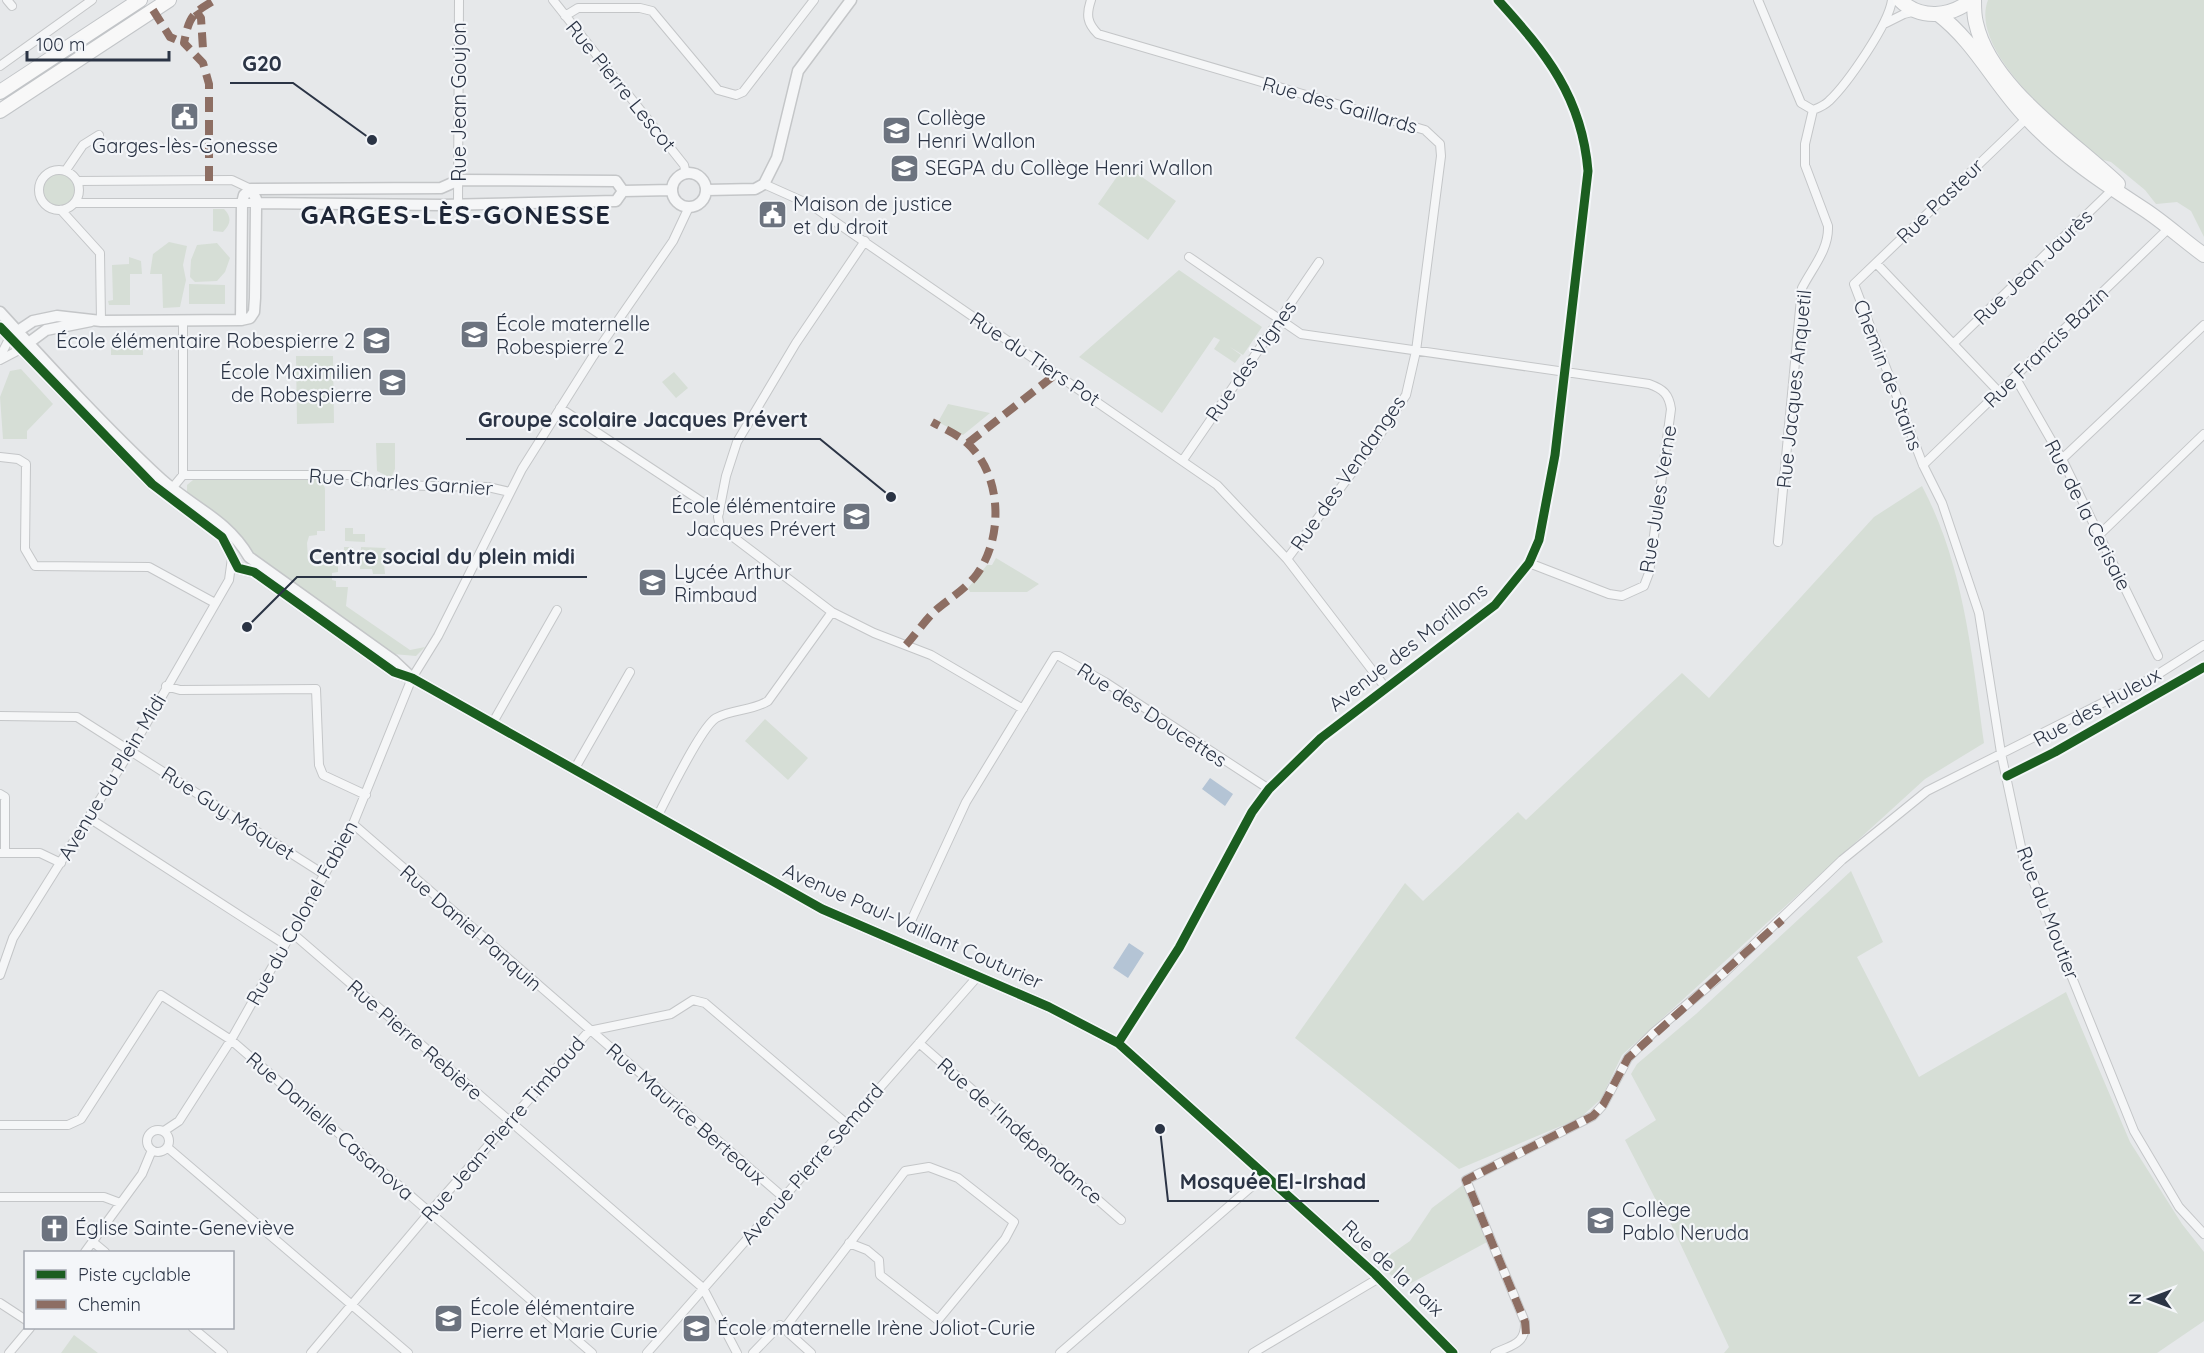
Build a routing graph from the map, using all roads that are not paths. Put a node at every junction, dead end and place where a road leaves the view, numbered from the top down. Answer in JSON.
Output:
{"nodes":[{"id":1,"x":92,"y":0,"type":"edge"},
{"id":2,"x":140,"y":0,"type":"edge"},
{"id":3,"x":169,"y":0,"type":"edge"},
{"id":4,"x":459,"y":0,"type":"edge"},
{"id":5,"x":553,"y":0,"type":"edge"},
{"id":6,"x":814,"y":0,"type":"edge"},
{"id":7,"x":851,"y":0,"type":"edge"},
{"id":8,"x":1091,"y":0,"type":"edge"},
{"id":9,"x":1498,"y":0,"type":"edge"},
{"id":10,"x":1758,"y":0,"type":"edge"},
{"id":11,"x":1892,"y":0,"type":"edge"},
{"id":12,"x":1900,"y":0,"type":"edge"},
{"id":13,"x":1973,"y":0,"type":"edge"},
{"id":14,"x":1917,"y":11,"type":"junction"},
{"id":15,"x":1938,"y":14,"type":"junction"},
{"id":16,"x":565,"y":16,"type":"junction"},
{"id":17,"x":1886,"y":23,"type":"junction"},
{"id":18,"x":0,"y":66,"type":"edge"},
{"id":19,"x":0,"y":92,"type":"edge"},
{"id":20,"x":1813,"y":110,"type":"junction"},
{"id":21,"x":0,"y":111,"type":"edge"},
{"id":22,"x":2027,"y":118,"type":"junction"},
{"id":23,"x":99,"y":135,"type":"dead end"},
{"id":24,"x":66,"y":170,"type":"junction"},
{"id":25,"x":686,"y":174,"type":"junction"},
{"id":26,"x":459,"y":180,"type":"junction"},
{"id":27,"x":77,"y":181,"type":"junction"},
{"id":28,"x":764,"y":184,"type":"junction"},
{"id":29,"x":251,"y":189,"type":"junction"},
{"id":30,"x":672,"y":190,"type":"junction"},
{"id":31,"x":706,"y":190,"type":"junction"},
{"id":32,"x":2112,"y":190,"type":"junction"},
{"id":33,"x":623,"y":191,"type":"junction"},
{"id":34,"x":242,"y":202,"type":"junction"},
{"id":35,"x":75,"y":203,"type":"junction"},
{"id":36,"x":256,"y":203,"type":"junction"},
{"id":37,"x":458,"y":203,"type":"junction"},
{"id":38,"x":689,"y":207,"type":"junction"},
{"id":39,"x":2143,"y":209,"type":"junction"},
{"id":40,"x":61,"y":210,"type":"junction"},
{"id":41,"x":2165,"y":225,"type":"junction"},
{"id":42,"x":865,"y":241,"type":"junction"},
{"id":43,"x":2204,"y":255,"type":"edge"},
{"id":44,"x":1189,"y":258,"type":"dead end"},
{"id":45,"x":1319,"y":262,"type":"dead end"},
{"id":46,"x":1876,"y":263,"type":"junction"},
{"id":47,"x":1854,"y":284,"type":"joint"},
{"id":48,"x":0,"y":312,"type":"edge"},
{"id":49,"x":98,"y":320,"type":"junction"},
{"id":50,"x":241,"y":320,"type":"junction"},
{"id":51,"x":183,"y":321,"type":"junction"},
{"id":52,"x":1279,"y":321,"type":"junction"},
{"id":53,"x":2204,"y":325,"type":"edge"},
{"id":54,"x":0,"y":327,"type":"edge"},
{"id":55,"x":14,"y":334,"type":"junction"},
{"id":56,"x":1953,"y":344,"type":"junction"},
{"id":57,"x":25,"y":346,"type":"junction"},
{"id":58,"x":1416,"y":351,"type":"junction"},
{"id":59,"x":0,"y":358,"type":"edge"},
{"id":60,"x":1566,"y":372,"type":"junction"},
{"id":61,"x":2015,"y":377,"type":"junction"},
{"id":62,"x":1999,"y":392,"type":"junction"},
{"id":63,"x":560,"y":408,"type":"junction"},
{"id":64,"x":2204,"y":434,"type":"edge"},
{"id":65,"x":0,"y":457,"type":"edge"},
{"id":66,"x":2062,"y":459,"type":"junction"},
{"id":67,"x":1183,"y":460,"type":"junction"},
{"id":68,"x":1923,"y":465,"type":"junction"},
{"id":69,"x":183,"y":475,"type":"junction"},
{"id":70,"x":169,"y":492,"type":"junction"},
{"id":71,"x":510,"y":492,"type":"junction"},
{"id":72,"x":719,"y":513,"type":"junction"},
{"id":73,"x":2100,"y":534,"type":"junction"},
{"id":74,"x":240,"y":541,"type":"junction"},
{"id":75,"x":1778,"y":542,"type":"dead end"},
{"id":76,"x":230,"y":554,"type":"junction"},
{"id":77,"x":249,"y":557,"type":"junction"},
{"id":78,"x":1287,"y":559,"type":"junction"},
{"id":79,"x":1529,"y":563,"type":"junction"},
{"id":80,"x":242,"y":570,"type":"junction"},
{"id":81,"x":228,"y":580,"type":"junction"},
{"id":82,"x":215,"y":603,"type":"junction"},
{"id":83,"x":557,"y":610,"type":"dead end"},
{"id":84,"x":832,"y":612,"type":"junction"},
{"id":85,"x":2204,"y":645,"type":"edge"},
{"id":86,"x":2158,"y":656,"type":"dead end"},
{"id":87,"x":630,"y":672,"type":"dead end"},
{"id":88,"x":412,"y":678,"type":"junction"},
{"id":89,"x":166,"y":686,"type":"junction"},
{"id":90,"x":1385,"y":687,"type":"junction"},
{"id":91,"x":1023,"y":709,"type":"junction"},
{"id":92,"x":0,"y":716,"type":"edge"},
{"id":93,"x":492,"y":724,"type":"junction"},
{"id":94,"x":130,"y":750,"type":"junction"},
{"id":95,"x":2001,"y":753,"type":"junction"},
{"id":96,"x":574,"y":770,"type":"junction"},
{"id":97,"x":1269,"y":789,"type":"junction"},
{"id":98,"x":0,"y":794,"type":"edge"},
{"id":99,"x":366,"y":795,"type":"junction"},
{"id":100,"x":657,"y":817,"type":"junction"},
{"id":101,"x":89,"y":818,"type":"junction"},
{"id":102,"x":353,"y":824,"type":"junction"},
{"id":103,"x":3,"y":853,"type":"edge"},
{"id":104,"x":61,"y":863,"type":"junction"},
{"id":105,"x":325,"y":875,"type":"junction"},
{"id":106,"x":910,"y":921,"type":"dead end"},
{"id":107,"x":291,"y":932,"type":"junction"},
{"id":108,"x":284,"y":944,"type":"junction"},
{"id":109,"x":0,"y":975,"type":"edge"},
{"id":110,"x":978,"y":976,"type":"junction"},
{"id":111,"x":590,"y":1031,"type":"junction"},
{"id":112,"x":231,"y":1040,"type":"junction"},
{"id":113,"x":919,"y":1042,"type":"junction"},
{"id":114,"x":1118,"y":1042,"type":"junction"},
{"id":115,"x":510,"y":1122,"type":"junction"},
{"id":116,"x":847,"y":1124,"type":"junction"},
{"id":117,"x":0,"y":1125,"type":"edge"},
{"id":118,"x":164,"y":1131,"type":"junction"},
{"id":119,"x":1227,"y":1139,"type":"joint"},
{"id":120,"x":167,"y":1147,"type":"junction"},
{"id":121,"x":152,"y":1150,"type":"junction"},
{"id":122,"x":1266,"y":1173,"type":"junction"},
{"id":123,"x":0,"y":1197,"type":"edge"},
{"id":124,"x":783,"y":1197,"type":"junction"},
{"id":125,"x":120,"y":1203,"type":"junction"},
{"id":126,"x":429,"y":1213,"type":"junction"},
{"id":127,"x":1121,"y":1220,"type":"dead end"},
{"id":128,"x":2204,"y":1234,"type":"edge"},
{"id":129,"x":93,"y":1242,"type":"junction"},
{"id":130,"x":849,"y":1243,"type":"junction"},
{"id":131,"x":86,"y":1251,"type":"edge"},
{"id":132,"x":104,"y":1251,"type":"edge"},
{"id":133,"x":1379,"y":1278,"type":"junction"},
{"id":134,"x":703,"y":1288,"type":"junction"},
{"id":135,"x":0,"y":1303,"type":"edge"},
{"id":136,"x":352,"y":1305,"type":"junction"},
{"id":137,"x":24,"y":1319,"type":"edge"},
{"id":138,"x":29,"y":1329,"type":"edge"},
{"id":139,"x":194,"y":1329,"type":"edge"},
{"id":140,"x":784,"y":1329,"type":"junction"},
{"id":141,"x":9,"y":1353,"type":"edge"},
{"id":142,"x":223,"y":1353,"type":"edge"},
{"id":143,"x":311,"y":1353,"type":"edge"},
{"id":144,"x":408,"y":1353,"type":"edge"},
{"id":145,"x":592,"y":1353,"type":"edge"},
{"id":146,"x":647,"y":1353,"type":"edge"},
{"id":147,"x":737,"y":1353,"type":"edge"},
{"id":148,"x":753,"y":1353,"type":"edge"},
{"id":149,"x":811,"y":1353,"type":"edge"},
{"id":150,"x":1060,"y":1353,"type":"edge"},
{"id":151,"x":1253,"y":1353,"type":"edge"},
{"id":152,"x":1453,"y":1353,"type":"edge"},
{"id":153,"x":1495,"y":1353,"type":"edge"}],
"edges":[{"from":1,"to":18,"type":"street"},
{"from":2,"to":19,"type":"main road"},
{"from":3,"to":21,"type":"main road"},
{"from":4,"to":26,"type":"street","name":"Rue Jean Goujon"},
{"from":5,"to":16,"type":"street","name":"Rue Pierre Lescot"},
{"from":6,"to":16,"type":"street"},
{"from":7,"to":28,"type":"street"},
{"from":8,"to":58,"type":"street","name":"Rue des Gaillards"},
{"from":9,"to":60,"type":"street","name":"Avenue des Morillons"},
{"from":10,"to":20,"type":"street"},
{"from":11,"to":17,"type":"street"},
{"from":12,"to":14,"type":"main road"},
{"from":13,"to":15,"type":"main road"},
{"from":13,"to":39,"type":"main road"},
{"from":14,"to":15,"type":"main road"},
{"from":14,"to":17,"type":"street"},
{"from":15,"to":22,"type":"main road"},
{"from":16,"to":25,"type":"street","name":"Rue Pierre Lescot"},
{"from":17,"to":20,"type":"street"},
{"from":20,"to":75,"type":"street","name":"Rue Jacques Anquetil"},
{"from":22,"to":32,"type":"main road"},
{"from":22,"to":46,"type":"street","name":"Rue Pasteur"},
{"from":23,"to":24,"type":"street"},
{"from":24,"to":27,"type":"street"},
{"from":24,"to":40,"type":"street"},
{"from":25,"to":30,"type":"street"},
{"from":25,"to":31,"type":"street"},
{"from":26,"to":29,"type":"street"},
{"from":26,"to":33,"type":"street"},
{"from":26,"to":37,"type":"street","name":"Rue Jean Goujon"},
{"from":27,"to":29,"type":"street"},
{"from":27,"to":35,"type":"street"},
{"from":28,"to":31,"type":"street"},
{"from":28,"to":42,"type":"street","name":"Rue du Tiers Pot"},
{"from":29,"to":34,"type":"street"},
{"from":29,"to":36,"type":"street"},
{"from":30,"to":33,"type":"street"},
{"from":30,"to":38,"type":"street"},
{"from":31,"to":38,"type":"street"},
{"from":32,"to":39,"type":"main road"},
{"from":32,"to":56,"type":"street","name":"Rue Jean Jaurès"},
{"from":33,"to":37,"type":"street"},
{"from":34,"to":35,"type":"street"},
{"from":34,"to":36,"type":"street"},
{"from":34,"to":50,"type":"street"},
{"from":35,"to":40,"type":"street"},
{"from":36,"to":37,"type":"street"},
{"from":36,"to":50,"type":"street"},
{"from":38,"to":63,"type":"street","name":"Rue du Colonel Fabien"},
{"from":39,"to":41,"type":"main road"},
{"from":40,"to":49,"type":"street"},
{"from":41,"to":43,"type":"main road"},
{"from":41,"to":61,"type":"street","name":"Rue Francis Bazin"},
{"from":42,"to":67,"type":"street","name":"Rue du Tiers Pot"},
{"from":42,"to":72,"type":"street"},
{"from":44,"to":52,"type":"street"},
{"from":45,"to":52,"type":"street","name":"Rue des Vignes"},
{"from":46,"to":47,"type":"street","name":"Rue Pasteur"},
{"from":46,"to":56,"type":"street"},
{"from":47,"to":68,"type":"street","name":"Chemin de Stains"},
{"from":48,"to":55,"type":"street"},
{"from":49,"to":51,"type":"street"},
{"from":49,"to":55,"type":"street"},
{"from":49,"to":57,"type":"street"},
{"from":50,"to":51,"type":"street"},
{"from":51,"to":69,"type":"street"},
{"from":52,"to":58,"type":"street"},
{"from":52,"to":67,"type":"street","name":"Rue des Vignes"},
{"from":53,"to":66,"type":"street"},
{"from":54,"to":55,"type":"street"},
{"from":55,"to":57,"type":"street"},
{"from":55,"to":59,"type":"street"},
{"from":56,"to":62,"type":"street"},
{"from":57,"to":59,"type":"street"},
{"from":57,"to":70,"type":"street"},
{"from":58,"to":60,"type":"street"},
{"from":58,"to":78,"type":"street","name":"Rue des Vendanges"},
{"from":60,"to":79,"type":"street","name":"Avenue des Morillons"},
{"from":60,"to":79,"type":"street","name":"Rue Jules Verne"},
{"from":61,"to":62,"type":"street","name":"Rue Francis Bazin"},
{"from":61,"to":66,"type":"street","name":"Rue de la Cerisaie"},
{"from":62,"to":68,"type":"street","name":"Rue Francis Bazin"},
{"from":63,"to":71,"type":"street","name":"Rue du Colonel Fabien"},
{"from":63,"to":72,"type":"street"},
{"from":64,"to":73,"type":"street"},
{"from":65,"to":82,"type":"street"},
{"from":66,"to":73,"type":"street","name":"Rue de la Cerisaie"},
{"from":67,"to":78,"type":"street","name":"Rue du Tiers Pot"},
{"from":68,"to":95,"type":"street","name":"Rue du Moutier"},
{"from":69,"to":70,"type":"street"},
{"from":69,"to":71,"type":"street","name":"Rue Charles Garnier"},
{"from":70,"to":74,"type":"street"},
{"from":70,"to":76,"type":"street"},
{"from":71,"to":88,"type":"street","name":"Rue du Colonel Fabien"},
{"from":72,"to":84,"type":"street"},
{"from":73,"to":86,"type":"street","name":"Rue de la Cerisaie"},
{"from":74,"to":76,"type":"street"},
{"from":74,"to":77,"type":"street"},
{"from":76,"to":80,"type":"street"},
{"from":76,"to":81,"type":"street","name":"Avenue du Plein Midi"},
{"from":77,"to":80,"type":"street","name":"Avenue du Plein Midi"},
{"from":77,"to":88,"type":"street"},
{"from":78,"to":90,"type":"street","name":"Rue du Tiers Pot"},
{"from":79,"to":90,"type":"street","name":"Avenue des Morillons"},
{"from":80,"to":81,"type":"street","name":"Avenue du Plein Midi"},
{"from":80,"to":88,"type":"street"},
{"from":81,"to":82,"type":"street","name":"Avenue du Plein Midi"},
{"from":82,"to":89,"type":"street","name":"Avenue du Plein Midi"},
{"from":83,"to":93,"type":"street"},
{"from":84,"to":91,"type":"street"},
{"from":84,"to":100,"type":"street"},
{"from":85,"to":95,"type":"street","name":"Rue des Huleux"},
{"from":87,"to":96,"type":"street"},
{"from":88,"to":93,"type":"street","name":"Avenue Paul-Vaillant Couturier"},
{"from":88,"to":99,"type":"street","name":"Rue du Colonel Fabien"},
{"from":89,"to":94,"type":"street","name":"Avenue du Plein Midi"},
{"from":89,"to":99,"type":"street"},
{"from":90,"to":97,"type":"street","name":"Avenue des Morillons"},
{"from":91,"to":97,"type":"street","name":"Rue des Doucettes"},
{"from":91,"to":106,"type":"street"},
{"from":92,"to":94,"type":"street","name":"Rue Guy Môquet"},
{"from":93,"to":96,"type":"street","name":"Avenue Paul-Vaillant Couturier"},
{"from":94,"to":101,"type":"street","name":"Avenue du Plein Midi"},
{"from":94,"to":105,"type":"street","name":"Rue Guy Môquet"},
{"from":95,"to":128,"type":"street","name":"Rue du Moutier"},
{"from":95,"to":153,"type":"street","name":"Rue des Huleux"},
{"from":96,"to":100,"type":"street","name":"Avenue Paul-Vaillant Couturier"},
{"from":97,"to":114,"type":"street","name":"Avenue des Morillons"},
{"from":98,"to":103,"type":"street"},
{"from":99,"to":102,"type":"street","name":"Rue du Colonel Fabien"},
{"from":100,"to":110,"type":"street","name":"Avenue Paul-Vaillant Couturier"},
{"from":101,"to":104,"type":"street","name":"Avenue du Plein Midi"},
{"from":101,"to":108,"type":"street"},
{"from":102,"to":105,"type":"street","name":"Rue du Colonel Fabien"},
{"from":102,"to":111,"type":"street","name":"Rue Daniel Panquin"},
{"from":103,"to":104,"type":"street"},
{"from":104,"to":109,"type":"street","name":"Avenue du Plein Midi"},
{"from":105,"to":107,"type":"street","name":"Rue du Colonel Fabien"},
{"from":107,"to":108,"type":"street","name":"Rue du Colonel Fabien"},
{"from":107,"to":115,"type":"street","name":"Rue Pierre Rebière"},
{"from":108,"to":112,"type":"street","name":"Rue du Colonel Fabien"},
{"from":110,"to":113,"type":"street","name":"Avenue Pierre Semard"},
{"from":110,"to":114,"type":"street","name":"Avenue Paul-Vaillant Couturier"},
{"from":111,"to":115,"type":"street","name":"Rue Jean-Pierre Timbaud"},
{"from":111,"to":116,"type":"street","name":"Rue Jean-Pierre Timbaud"},
{"from":111,"to":124,"type":"street","name":"Rue Maurice Berteaux"},
{"from":112,"to":117,"type":"street","name":"Rue Danielle Casanova"},
{"from":112,"to":118,"type":"street","name":"Rue du Colonel Fabien"},
{"from":112,"to":126,"type":"street","name":"Rue Danielle Casanova"},
{"from":113,"to":116,"type":"street","name":"Avenue Pierre Semard"},
{"from":113,"to":127,"type":"street","name":"Rue de l'Indépendance"},
{"from":114,"to":119,"type":"street","name":"Avenue Paul-Vaillant Couturier"},
{"from":115,"to":126,"type":"street","name":"Rue Jean-Pierre Timbaud"},
{"from":115,"to":134,"type":"street","name":"Rue Pierre Rebière"},
{"from":116,"to":124,"type":"street","name":"Avenue Pierre Semard"},
{"from":118,"to":120,"type":"street"},
{"from":118,"to":121,"type":"street","name":"Rue du Colonel Fabien"},
{"from":119,"to":122,"type":"street","name":"Rue de la Paix"},
{"from":120,"to":121,"type":"street"},
{"from":120,"to":136,"type":"street"},
{"from":121,"to":125,"type":"street","name":"Rue du Colonel Fabien"},
{"from":122,"to":133,"type":"street","name":"Rue de la Paix"},
{"from":122,"to":150,"type":"street"},
{"from":123,"to":125,"type":"street"},
{"from":124,"to":134,"type":"street","name":"Avenue Pierre Semard"},
{"from":125,"to":129,"type":"street","name":"Rue du Colonel Fabien"},
{"from":126,"to":136,"type":"street","name":"Rue Jean-Pierre Timbaud"},
{"from":126,"to":145,"type":"street","name":"Rue Danielle Casanova"},
{"from":129,"to":131,"type":"street","name":"Rue du Colonel Fabien"},
{"from":129,"to":132,"type":"street"},
{"from":130,"to":130,"type":"street"},
{"from":130,"to":140,"type":"street"},
{"from":133,"to":151,"type":"street"},
{"from":133,"to":152,"type":"street","name":"Rue de la Paix"},
{"from":134,"to":146,"type":"street","name":"Avenue Pierre Semard"},
{"from":134,"to":147,"type":"street"},
{"from":135,"to":137,"type":"street"},
{"from":136,"to":143,"type":"street","name":"Rue Jean-Pierre Timbaud"},
{"from":136,"to":144,"type":"street"},
{"from":138,"to":141,"type":"street"},
{"from":139,"to":142,"type":"street"},
{"from":140,"to":148,"type":"street"},
{"from":140,"to":149,"type":"street"}]}
